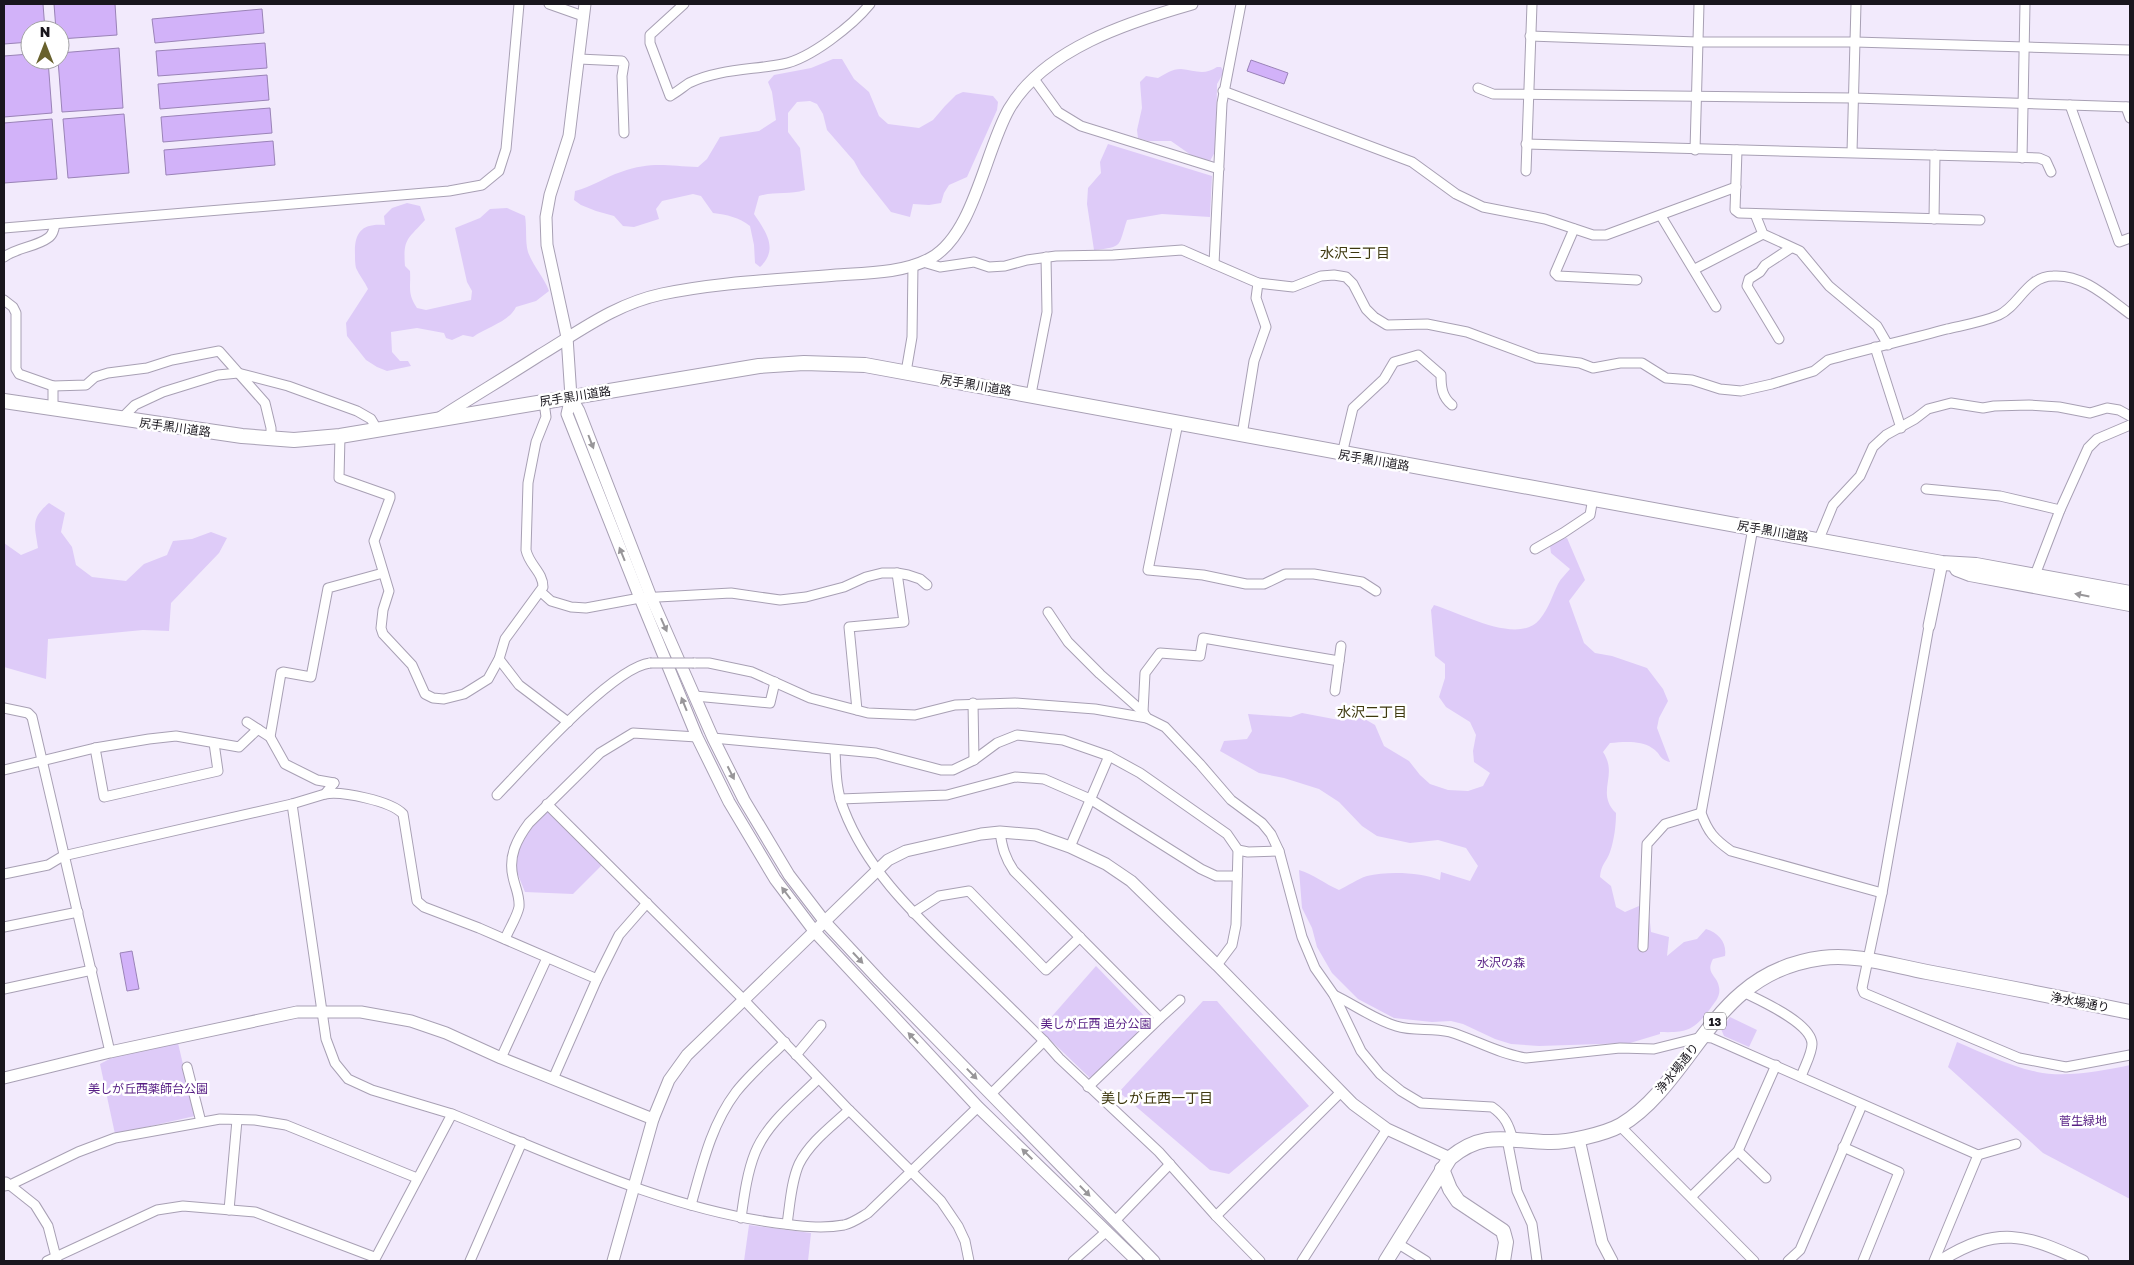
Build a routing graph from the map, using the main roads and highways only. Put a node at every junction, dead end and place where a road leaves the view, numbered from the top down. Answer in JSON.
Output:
{"nodes":[{"id":1,"x":4,"y":401,"type":"edge"},
{"id":2,"x":1942,"y":563,"type":"junction"},
{"id":3,"x":2130,"y":593,"type":"edge"},
{"id":4,"x":2130,"y":604,"type":"edge"},
{"id":5,"x":2130,"y":1012,"type":"edge"},
{"id":6,"x":1446,"y":1164,"type":"junction"},
{"id":7,"x":1386,"y":1261,"type":"edge"},
{"id":8,"x":1503,"y":1261,"type":"edge"}],
"edges":[{"from":1,"to":2,"type":"main road","name":"尻手黒川道路"},
{"from":2,"to":3,"type":"main road","name":"尻手黒川道路"},
{"from":4,"to":2,"type":"main road","name":"尻手黒川道路","one_way":true},
{"from":5,"to":6,"type":"main road","name":"浄水場通り","number":"13"},
{"from":6,"to":7,"type":"main road","name":"浄水場通り","number":"13"},
{"from":6,"to":8,"type":"main road"}]}
